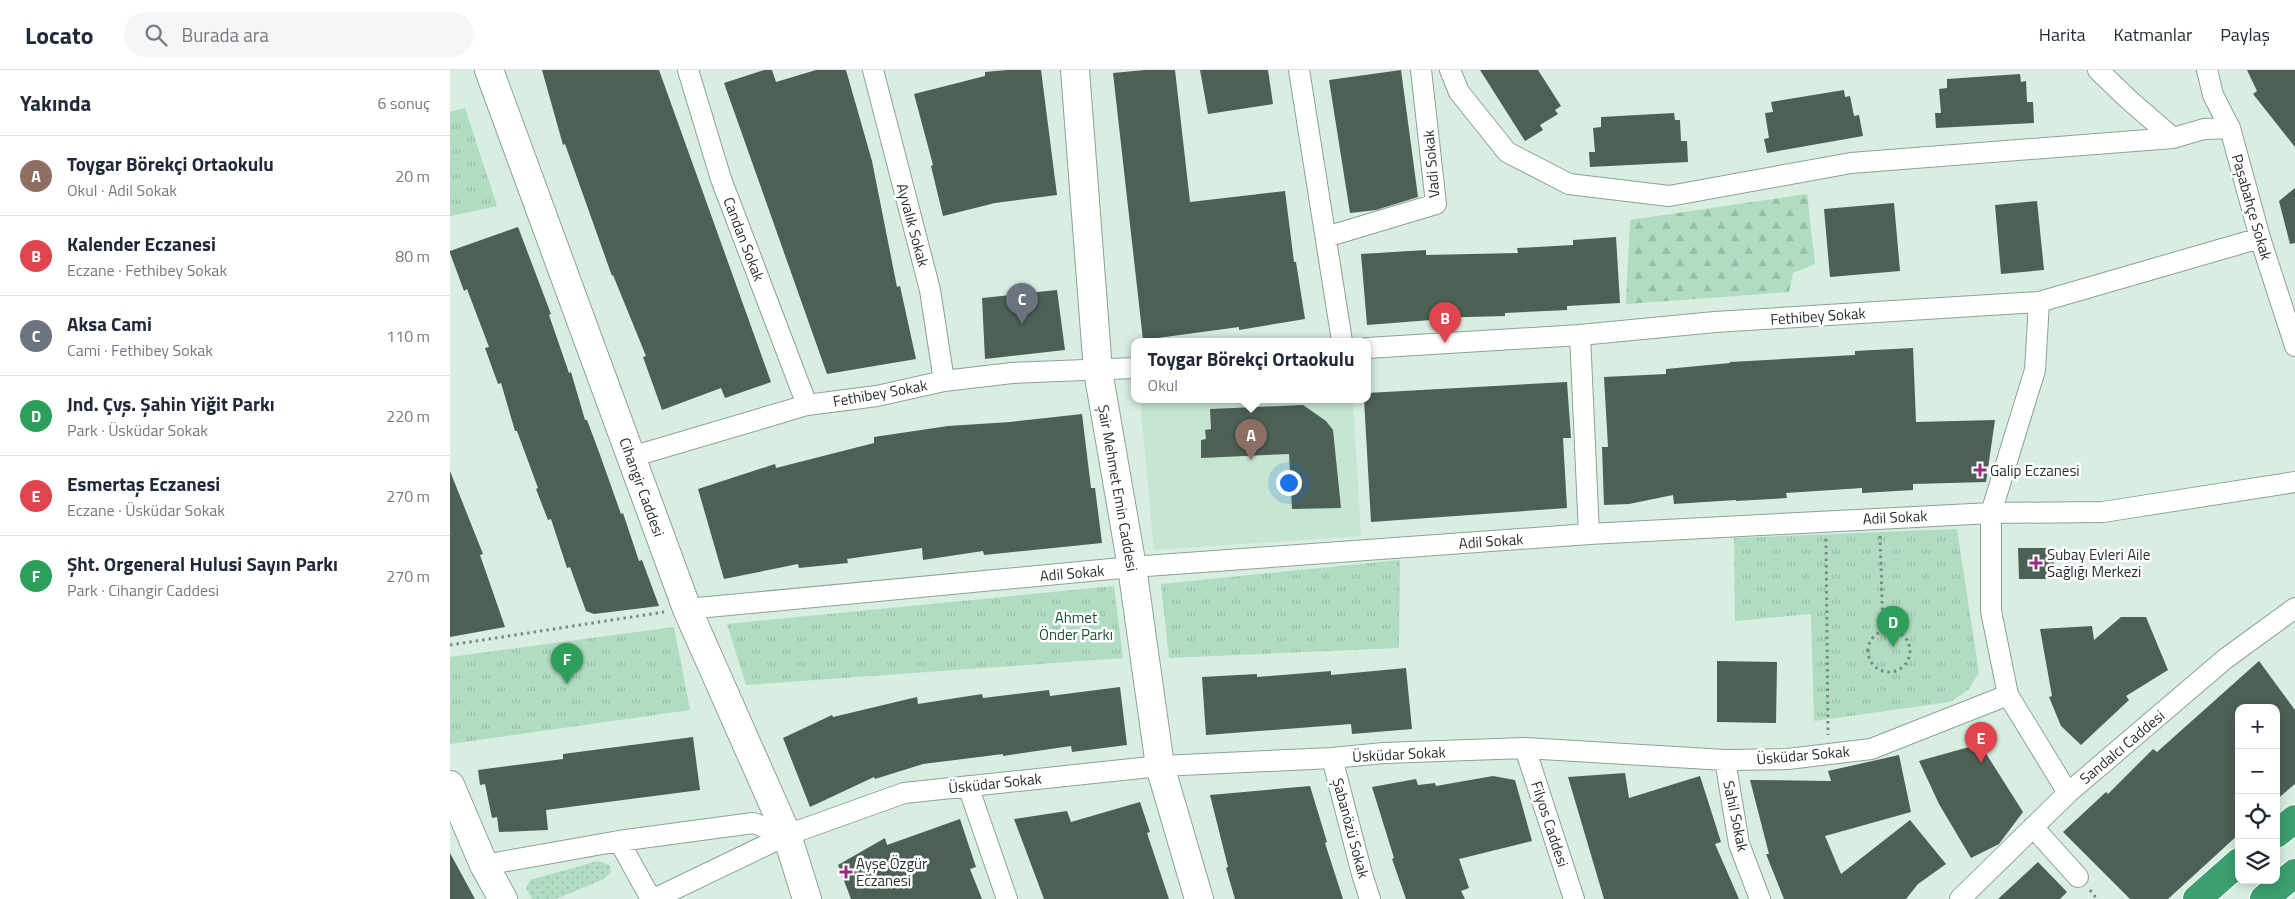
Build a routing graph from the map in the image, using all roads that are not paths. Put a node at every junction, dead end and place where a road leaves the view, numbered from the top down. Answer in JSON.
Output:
{"nodes":[{"id":1,"x":489,"y":70,"type":"edge"},
{"id":2,"x":688,"y":70,"type":"edge"},
{"id":3,"x":873,"y":70,"type":"edge"},
{"id":4,"x":1075,"y":70,"type":"edge"},
{"id":5,"x":1299,"y":70,"type":"edge"},
{"id":6,"x":1421,"y":70,"type":"edge"},
{"id":7,"x":1450,"y":70,"type":"edge"},
{"id":8,"x":2098,"y":70,"type":"edge"},
{"id":9,"x":2207,"y":70,"type":"edge"},
{"id":10,"x":2230,"y":128,"type":"junction"},
{"id":11,"x":2173,"y":138,"type":"junction"},
{"id":12,"x":1326,"y":237,"type":"junction"},
{"id":13,"x":2260,"y":238,"type":"junction"},
{"id":14,"x":2039,"y":302,"type":"junction"},
{"id":15,"x":1580,"y":335,"type":"junction"},
{"id":16,"x":1342,"y":338,"type":"edge"},
{"id":17,"x":2295,"y":342,"type":"edge"},
{"id":18,"x":1371,"y":348,"type":"edge"},
{"id":19,"x":1131,"y":368,"type":"edge"},
{"id":20,"x":1098,"y":371,"type":"junction"},
{"id":21,"x":944,"y":382,"type":"junction"},
{"id":22,"x":807,"y":405,"type":"junction"},
{"id":23,"x":632,"y":457,"type":"junction"},
{"id":24,"x":2295,"y":482,"type":"edge"},
{"id":25,"x":1991,"y":513,"type":"junction"},
{"id":26,"x":1589,"y":534,"type":"junction"},
{"id":27,"x":1132,"y":567,"type":"junction"},
{"id":28,"x":2295,"y":608,"type":"edge"},
{"id":29,"x":687,"y":609,"type":"junction"},
{"id":30,"x":2008,"y":695,"type":"junction"},
{"id":31,"x":1525,"y":748,"type":"junction"},
{"id":32,"x":1332,"y":758,"type":"junction"},
{"id":33,"x":1725,"y":760,"type":"junction"},
{"id":34,"x":1160,"y":766,"type":"junction"},
{"id":35,"x":450,"y":785,"type":"edge"},
{"id":36,"x":968,"y":786,"type":"junction"},
{"id":37,"x":2068,"y":793,"type":"junction"},
{"id":38,"x":2295,"y":819,"type":"edge"},
{"id":39,"x":2033,"y":827,"type":"junction"},
{"id":40,"x":2280,"y":831,"type":"edge"},
{"id":41,"x":787,"y":835,"type":"junction"},
{"id":42,"x":619,"y":841,"type":"junction"},
{"id":43,"x":484,"y":865,"type":"junction"},
{"id":44,"x":2235,"y":866,"type":"edge"},
{"id":45,"x":2295,"y":873,"type":"edge"},
{"id":46,"x":2078,"y":877,"type":"dead end"},
{"id":47,"x":503,"y":899,"type":"edge"},
{"id":48,"x":653,"y":899,"type":"edge"},
{"id":49,"x":807,"y":899,"type":"edge"},
{"id":50,"x":1007,"y":899,"type":"edge"},
{"id":51,"x":1199,"y":899,"type":"edge"},
{"id":52,"x":1370,"y":899,"type":"edge"},
{"id":53,"x":1574,"y":899,"type":"edge"},
{"id":54,"x":1760,"y":899,"type":"edge"},
{"id":55,"x":1960,"y":899,"type":"edge"},
{"id":56,"x":2197,"y":899,"type":"edge"},
{"id":57,"x":2264,"y":899,"type":"edge"}],
"edges":[{"from":1,"to":23,"type":"street","name":"Cihangir Caddesi"},
{"from":2,"to":22,"type":"street","name":"Candan Sokak"},
{"from":3,"to":21,"type":"street","name":"Ayvalık Sokak"},
{"from":4,"to":20,"type":"street","name":"Şair Mehmet Emin Caddesi"},
{"from":5,"to":12,"type":"street"},
{"from":6,"to":12,"type":"street","name":"Vadi Sokak"},
{"from":7,"to":11,"type":"street"},
{"from":8,"to":11,"type":"street"},
{"from":9,"to":10,"type":"street","name":"Paşabahçe Sokak"},
{"from":10,"to":11,"type":"street"},
{"from":10,"to":13,"type":"street","name":"Paşabahçe Sokak"},
{"from":12,"to":16,"type":"street"},
{"from":13,"to":14,"type":"street","name":"Fethibey Sokak"},
{"from":13,"to":17,"type":"street","name":"Paşabahçe Sokak"},
{"from":14,"to":15,"type":"street","name":"Fethibey Sokak"},
{"from":14,"to":25,"type":"street"},
{"from":15,"to":18,"type":"street","name":"Fethibey Sokak"},
{"from":15,"to":26,"type":"street"},
{"from":19,"to":20,"type":"street","name":"Fethibey Sokak"},
{"from":20,"to":21,"type":"street","name":"Fethibey Sokak"},
{"from":20,"to":27,"type":"street","name":"Şair Mehmet Emin Caddesi"},
{"from":21,"to":22,"type":"street","name":"Fethibey Sokak"},
{"from":22,"to":23,"type":"street","name":"Fethibey Sokak"},
{"from":23,"to":29,"type":"street","name":"Cihangir Caddesi"},
{"from":24,"to":25,"type":"street","name":"Adil Sokak"},
{"from":25,"to":26,"type":"street","name":"Adil Sokak"},
{"from":25,"to":30,"type":"street"},
{"from":26,"to":27,"type":"street","name":"Adil Sokak"},
{"from":27,"to":29,"type":"street","name":"Adil Sokak"},
{"from":27,"to":34,"type":"street","name":"Şair Mehmet Emin Caddesi"},
{"from":28,"to":37,"type":"street","name":"Sandalcı Caddesi"},
{"from":29,"to":41,"type":"street","name":"Cihangir Caddesi"},
{"from":30,"to":33,"type":"street","name":"Üsküdar Sokak"},
{"from":30,"to":37,"type":"street"},
{"from":31,"to":32,"type":"street","name":"Üsküdar Sokak"},
{"from":31,"to":33,"type":"street","name":"Üsküdar Sokak"},
{"from":31,"to":53,"type":"street","name":"Filyos Caddesi"},
{"from":32,"to":34,"type":"street","name":"Üsküdar Sokak"},
{"from":32,"to":52,"type":"street","name":"Şabanözü Sokak"},
{"from":33,"to":54,"type":"street","name":"Sahil Sokak"},
{"from":34,"to":36,"type":"street","name":"Üsküdar Sokak"},
{"from":34,"to":51,"type":"street","name":"Şair Mehmet Emin Caddesi"},
{"from":35,"to":43,"type":"street"},
{"from":36,"to":41,"type":"street","name":"Üsküdar Sokak"},
{"from":36,"to":50,"type":"street"},
{"from":37,"to":39,"type":"street","name":"Sandalcı Caddesi"},
{"from":38,"to":40,"type":"highway"},
{"from":39,"to":46,"type":"street"},
{"from":39,"to":55,"type":"street","name":"Sandalcı Caddesi"},
{"from":41,"to":42,"type":"street"},
{"from":41,"to":48,"type":"street","name":"Üsküdar Sokak"},
{"from":41,"to":49,"type":"street","name":"Cihangir Caddesi"},
{"from":42,"to":43,"type":"street"},
{"from":42,"to":48,"type":"street"},
{"from":43,"to":47,"type":"street"},
{"from":44,"to":56,"type":"highway"},
{"from":45,"to":57,"type":"highway"}]}
